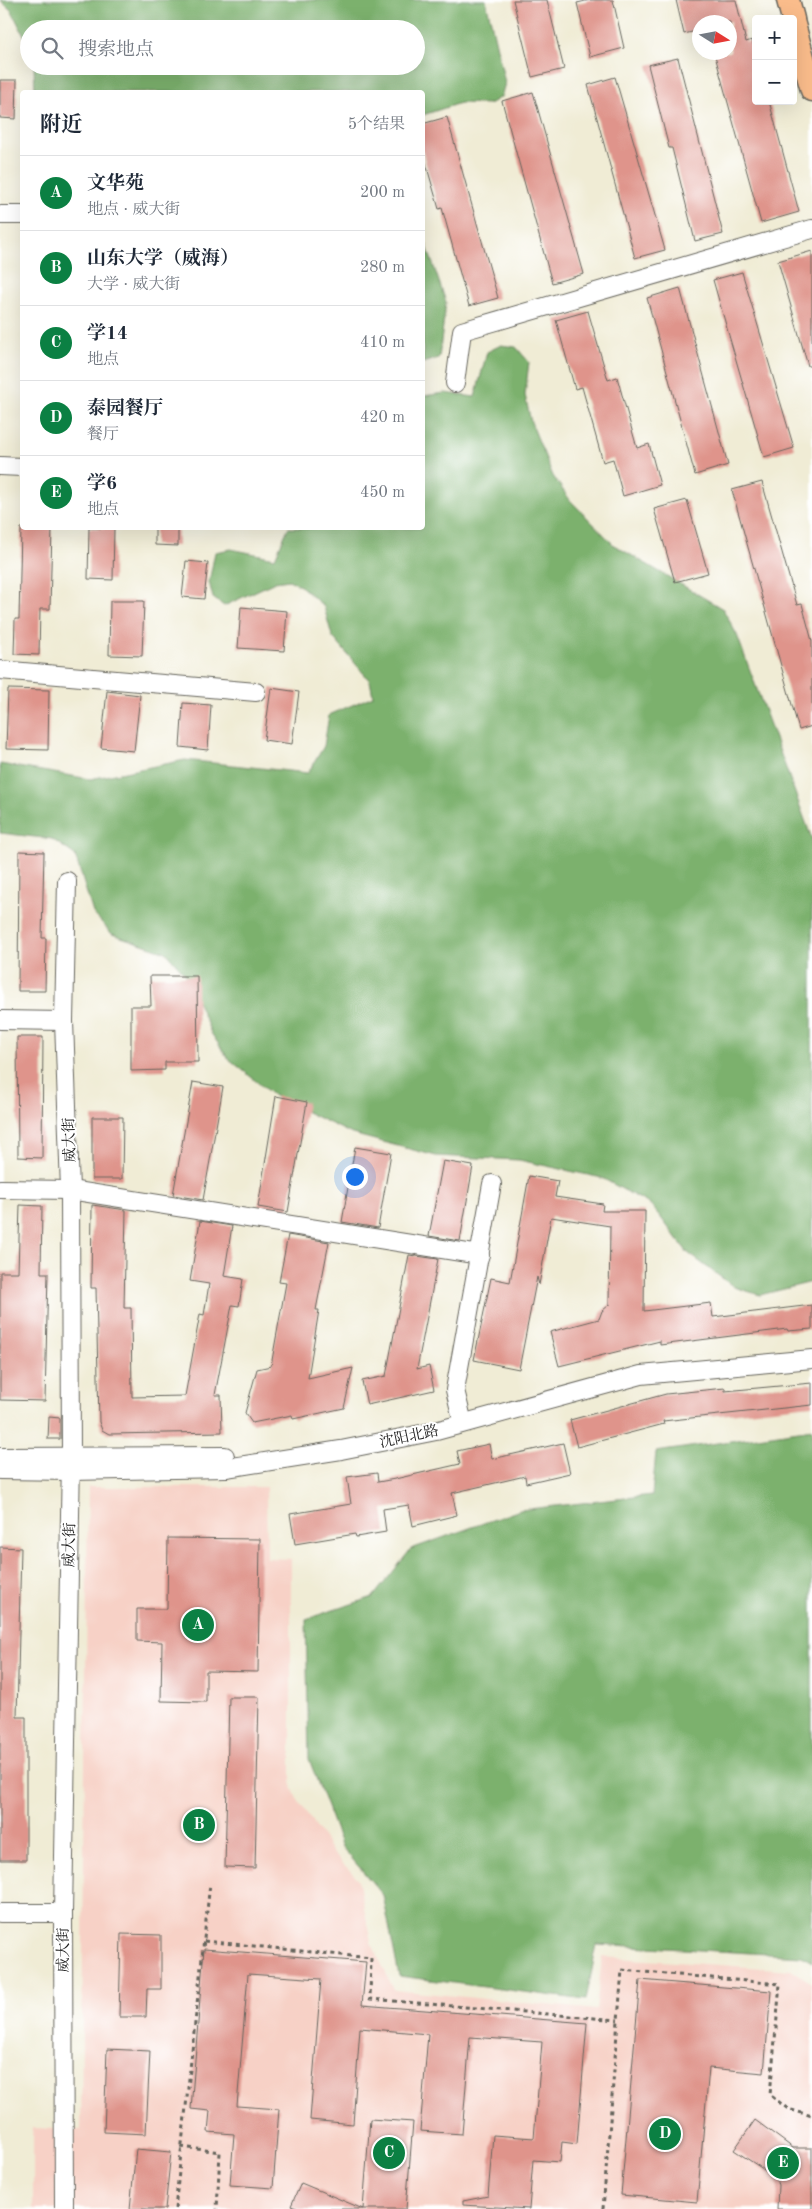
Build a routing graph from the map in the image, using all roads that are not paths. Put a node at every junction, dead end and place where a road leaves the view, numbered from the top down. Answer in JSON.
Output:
{"nodes":[{"id":1,"x":788,"y":0,"type":"edge"},
{"id":2,"x":792,"y":15,"type":"edge"},
{"id":3,"x":797,"y":35,"type":"edge"},
{"id":4,"x":812,"y":90,"type":"edge"},
{"id":5,"x":0,"y":215,"type":"edge"},
{"id":6,"x":20,"y":215,"type":"edge"},
{"id":7,"x":812,"y":229,"type":"edge"},
{"id":8,"x":455,"y":383,"type":"dead end"},
{"id":9,"x":0,"y":466,"type":"edge"},
{"id":10,"x":20,"y":467,"type":"edge"},
{"id":11,"x":0,"y":670,"type":"edge"},
{"id":12,"x":256,"y":692,"type":"dead end"},
{"id":13,"x":67,"y":881,"type":"dead end"},
{"id":14,"x":0,"y":1020,"type":"edge"},
{"id":15,"x":64,"y":1021,"type":"junction"},
{"id":16,"x":492,"y":1184,"type":"dead end"},
{"id":17,"x":0,"y":1189,"type":"edge"},
{"id":18,"x":70,"y":1190,"type":"junction"},
{"id":19,"x":480,"y":1255,"type":"junction"},
{"id":20,"x":812,"y":1348,"type":"edge"},
{"id":21,"x":812,"y":1359,"type":"edge"},
{"id":22,"x":462,"y":1418,"type":"junction"},
{"id":23,"x":0,"y":1457,"type":"edge"},
{"id":24,"x":71,"y":1464,"type":"junction"},
{"id":25,"x":0,"y":1470,"type":"edge"},
{"id":26,"x":0,"y":1912,"type":"edge"},
{"id":27,"x":63,"y":1913,"type":"junction"},
{"id":28,"x":64,"y":2209,"type":"edge"}],
"edges":[{"from":1,"to":2,"type":"main road"},
{"from":3,"to":4,"type":"main road"},
{"from":5,"to":6,"type":"street"},
{"from":7,"to":8,"type":"street"},
{"from":9,"to":10,"type":"street"},
{"from":11,"to":12,"type":"street"},
{"from":13,"to":15,"type":"street","name":"威大街"},
{"from":14,"to":15,"type":"street"},
{"from":15,"to":18,"type":"street","name":"威大街"},
{"from":16,"to":19,"type":"street"},
{"from":17,"to":18,"type":"street"},
{"from":18,"to":19,"type":"street"},
{"from":18,"to":24,"type":"street","name":"威大街"},
{"from":19,"to":22,"type":"street"},
{"from":20,"to":22,"type":"street","name":"沈阳北路"},
{"from":21,"to":22,"type":"street","name":"沈阳北路"},
{"from":22,"to":24,"type":"street","name":"沈阳北路"},
{"from":23,"to":24,"type":"street","name":"沈阳北路"},
{"from":24,"to":25,"type":"street","name":"沈阳北路"},
{"from":24,"to":27,"type":"street","name":"威大街"},
{"from":26,"to":27,"type":"street"},
{"from":27,"to":28,"type":"street","name":"威大街"}]}
